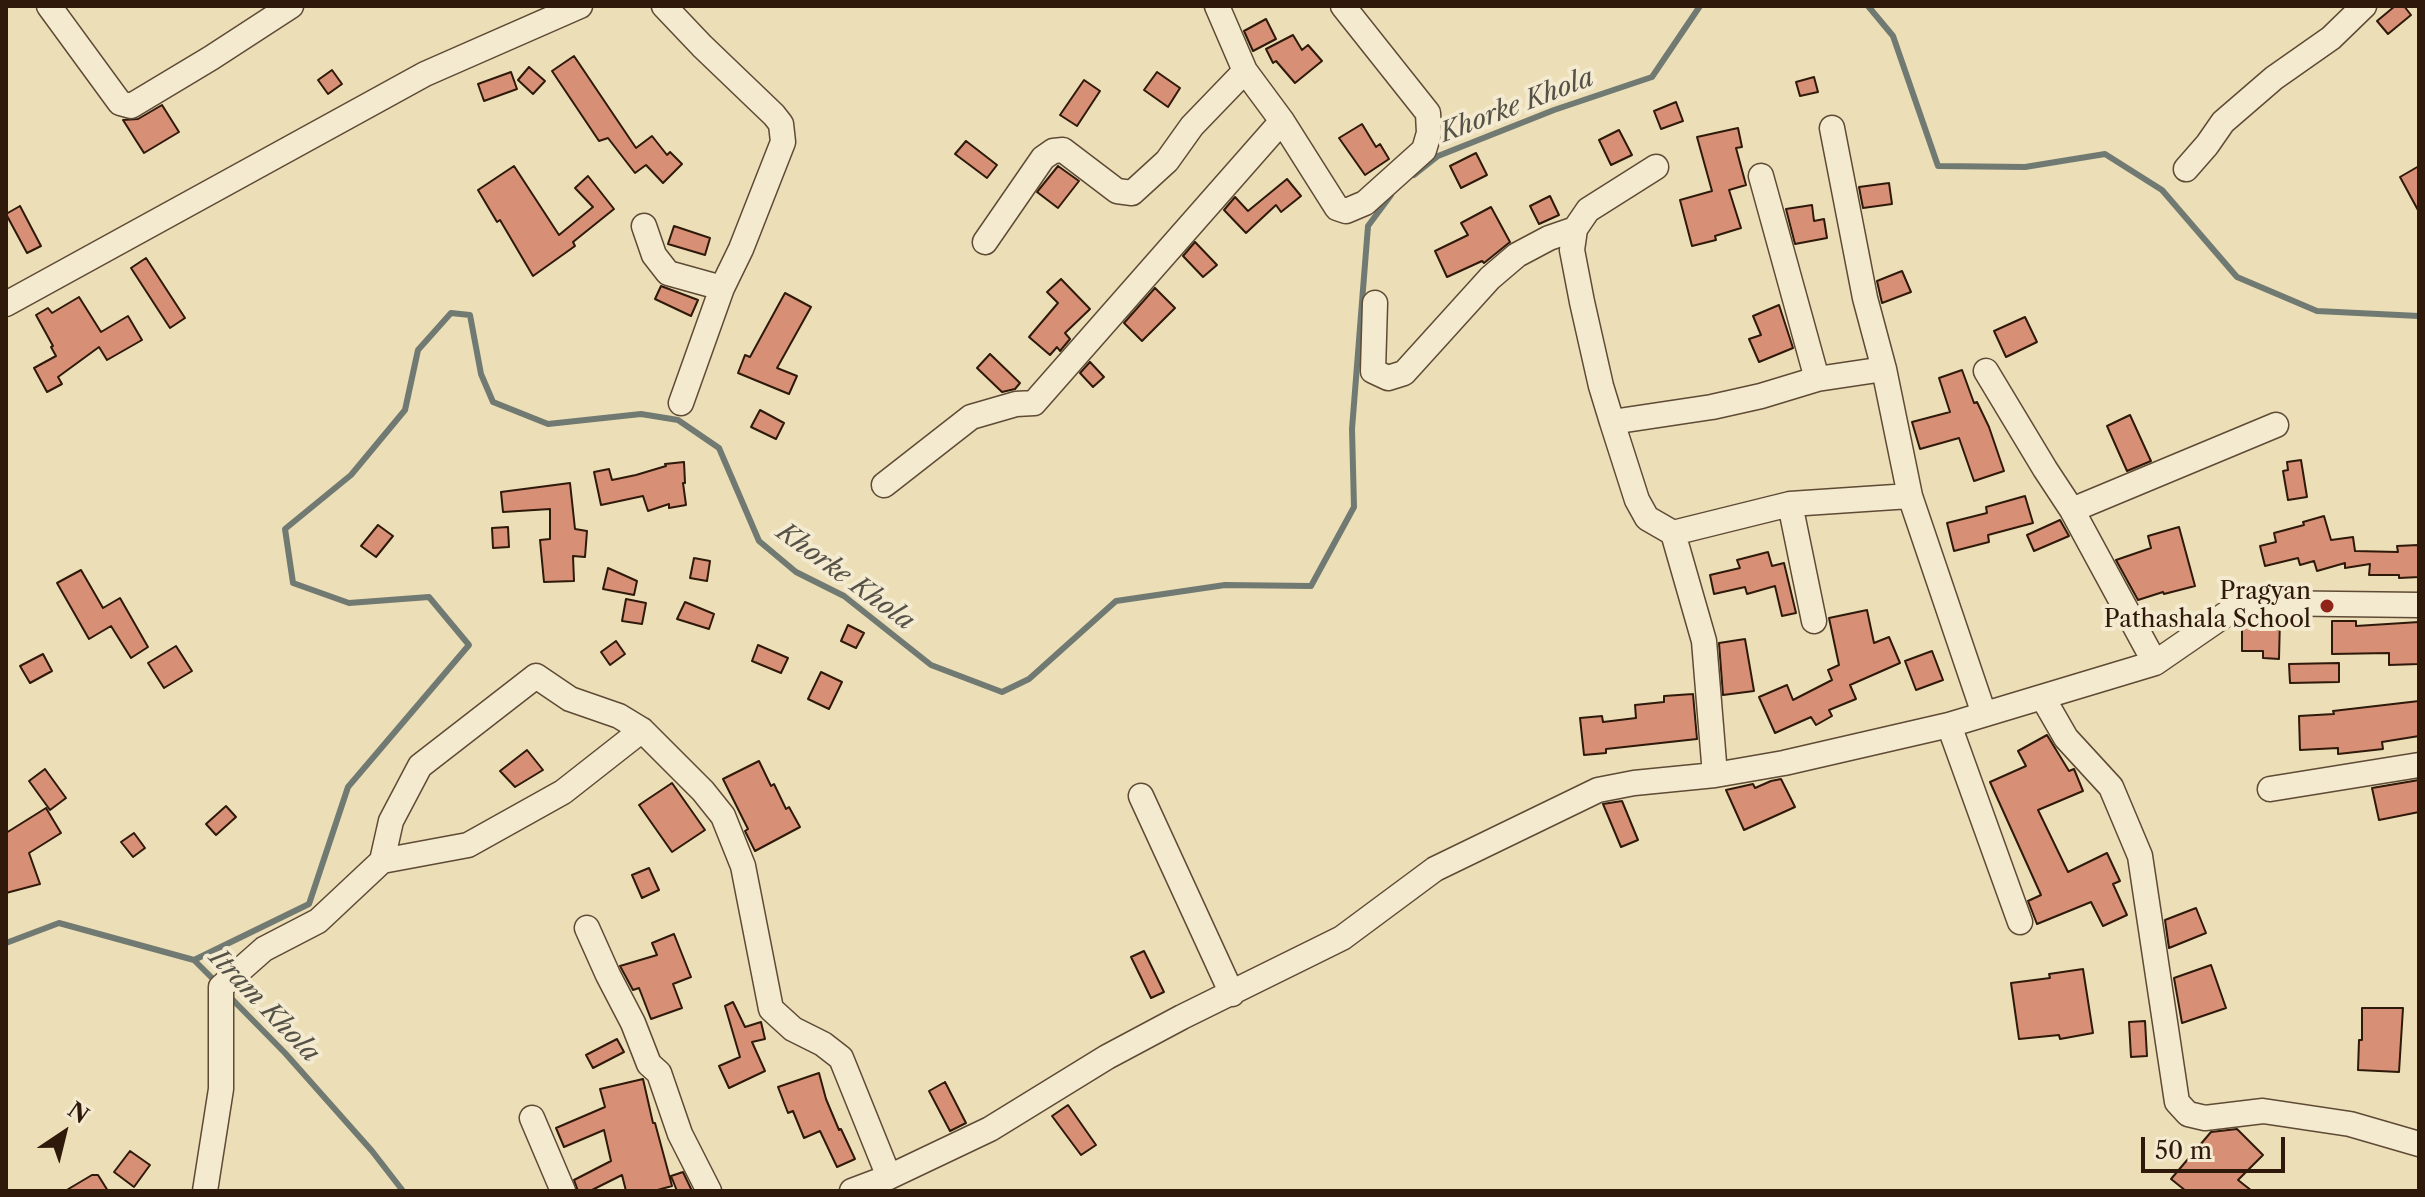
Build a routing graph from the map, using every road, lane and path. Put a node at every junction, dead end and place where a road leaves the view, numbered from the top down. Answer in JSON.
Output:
{"nodes":[{"id":1,"x":49,"y":6,"type":"edge"},
{"id":2,"x":291,"y":6,"type":"edge"},
{"id":3,"x":580,"y":6,"type":"edge"},
{"id":4,"x":664,"y":6,"type":"edge"},
{"id":5,"x":1217,"y":6,"type":"edge"},
{"id":6,"x":1343,"y":6,"type":"edge"},
{"id":7,"x":2364,"y":6,"type":"edge"},
{"id":8,"x":1245,"y":71,"type":"junction"},
{"id":9,"x":1282,"y":121,"type":"junction"},
{"id":10,"x":1832,"y":128,"type":"dead end"},
{"id":11,"x":1656,"y":167,"type":"dead end"},
{"id":12,"x":2186,"y":169,"type":"dead end"},
{"id":13,"x":1761,"y":176,"type":"dead end"},
{"id":14,"x":644,"y":226,"type":"dead end"},
{"id":15,"x":1575,"y":229,"type":"junction"},
{"id":16,"x":985,"y":242,"type":"dead end"},
{"id":17,"x":722,"y":288,"type":"junction"},
{"id":18,"x":1375,"y":303,"type":"dead end"},
{"id":19,"x":6,"y":304,"type":"edge"},
{"id":20,"x":1884,"y":369,"type":"junction"},
{"id":21,"x":1986,"y":371,"type":"dead end"},
{"id":22,"x":1817,"y":379,"type":"junction"},
{"id":23,"x":681,"y":403,"type":"dead end"},
{"id":24,"x":1612,"y":422,"type":"junction"},
{"id":25,"x":2276,"y":425,"type":"dead end"},
{"id":26,"x":884,"y":485,"type":"dead end"},
{"id":27,"x":1910,"y":496,"type":"junction"},
{"id":28,"x":1790,"y":504,"type":"junction"},
{"id":29,"x":2072,"y":510,"type":"junction"},
{"id":30,"x":1673,"y":533,"type":"junction"},
{"id":31,"x":2419,"y":605,"type":"edge"},
{"id":32,"x":1814,"y":621,"type":"dead end"},
{"id":33,"x":2155,"y":663,"type":"junction"},
{"id":34,"x":2043,"y":698,"type":"junction"},
{"id":35,"x":1984,"y":714,"type":"junction"},
{"id":36,"x":1949,"y":725,"type":"junction"},
{"id":37,"x":642,"y":730,"type":"junction"},
{"id":38,"x":2419,"y":765,"type":"edge"},
{"id":39,"x":1715,"y":775,"type":"junction"},
{"id":40,"x":2270,"y":789,"type":"dead end"},
{"id":41,"x":1141,"y":796,"type":"dead end"},
{"id":42,"x":382,"y":861,"type":"junction"},
{"id":43,"x":2020,"y":922,"type":"dead end"},
{"id":44,"x":587,"y":928,"type":"dead end"},
{"id":45,"x":1232,"y":994,"type":"junction"},
{"id":46,"x":532,"y":1118,"type":"dead end"},
{"id":47,"x":2419,"y":1144,"type":"edge"},
{"id":48,"x":889,"y":1177,"type":"junction"},
{"id":49,"x":205,"y":1191,"type":"edge"},
{"id":50,"x":563,"y":1191,"type":"edge"},
{"id":51,"x":709,"y":1191,"type":"edge"},
{"id":52,"x":852,"y":1191,"type":"edge"}],
"edges":[{"from":1,"to":2,"type":"street"},
{"from":3,"to":19,"type":"street"},
{"from":4,"to":17,"type":"street"},
{"from":5,"to":8,"type":"street"},
{"from":6,"to":9,"type":"street"},
{"from":7,"to":12,"type":"street"},
{"from":8,"to":9,"type":"street"},
{"from":8,"to":16,"type":"street"},
{"from":9,"to":26,"type":"street"},
{"from":10,"to":20,"type":"street"},
{"from":11,"to":15,"type":"street"},
{"from":13,"to":22,"type":"street"},
{"from":14,"to":17,"type":"street"},
{"from":15,"to":18,"type":"street"},
{"from":15,"to":24,"type":"street"},
{"from":17,"to":23,"type":"street"},
{"from":20,"to":22,"type":"street"},
{"from":20,"to":27,"type":"street"},
{"from":21,"to":29,"type":"street"},
{"from":22,"to":24,"type":"street"},
{"from":24,"to":30,"type":"street"},
{"from":25,"to":29,"type":"street"},
{"from":27,"to":28,"type":"street"},
{"from":27,"to":35,"type":"street"},
{"from":28,"to":30,"type":"street"},
{"from":28,"to":32,"type":"street"},
{"from":29,"to":33,"type":"street"},
{"from":30,"to":39,"type":"street"},
{"from":31,"to":33,"type":"street"},
{"from":33,"to":34,"type":"street"},
{"from":34,"to":35,"type":"street"},
{"from":34,"to":47,"type":"street"},
{"from":35,"to":36,"type":"street"},
{"from":36,"to":39,"type":"street"},
{"from":36,"to":43,"type":"street"},
{"from":37,"to":42,"type":"street"},
{"from":37,"to":42,"type":"street"},
{"from":37,"to":48,"type":"street"},
{"from":38,"to":40,"type":"street"},
{"from":39,"to":45,"type":"street"},
{"from":41,"to":45,"type":"street"},
{"from":42,"to":49,"type":"street"},
{"from":44,"to":51,"type":"street"},
{"from":45,"to":48,"type":"street"},
{"from":46,"to":50,"type":"street"},
{"from":48,"to":52,"type":"street"}]}
